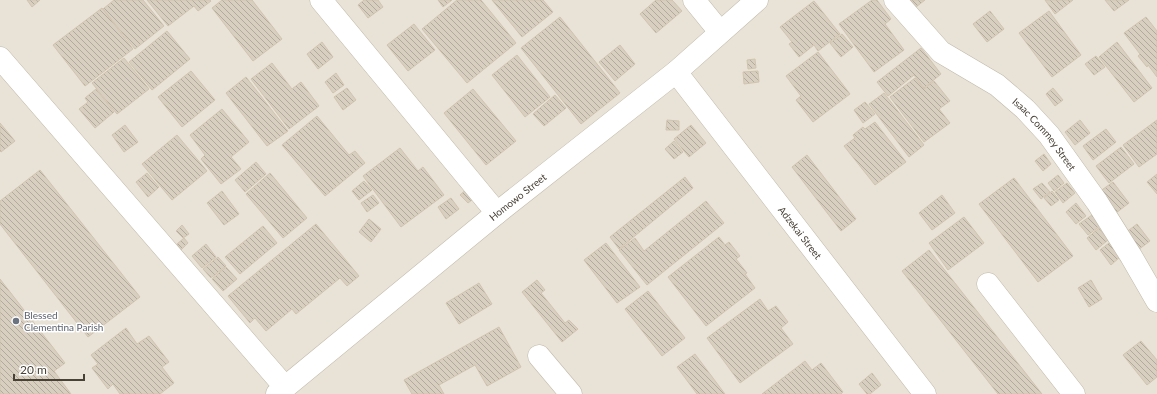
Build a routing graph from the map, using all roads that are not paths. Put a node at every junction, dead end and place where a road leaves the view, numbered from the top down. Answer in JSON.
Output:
{"nodes":[{"id":1,"x":321,"y":0,"type":"edge"},
{"id":2,"x":694,"y":0,"type":"edge"},
{"id":3,"x":757,"y":0,"type":"edge"},
{"id":4,"x":895,"y":0,"type":"edge"},
{"id":5,"x":720,"y":32,"type":"junction"},
{"id":6,"x":0,"y":58,"type":"edge"},
{"id":7,"x":676,"y":72,"type":"junction"},
{"id":8,"x":497,"y":213,"type":"junction"},
{"id":9,"x":988,"y":284,"type":"dead end"},
{"id":10,"x":1157,"y":302,"type":"edge"},
{"id":11,"x":539,"y":356,"type":"dead end"},
{"id":12,"x":281,"y":390,"type":"edge"},
{"id":13,"x":571,"y":394,"type":"edge"},
{"id":14,"x":925,"y":394,"type":"edge"},
{"id":15,"x":1074,"y":394,"type":"edge"}],
"edges":[{"from":1,"to":8,"type":"street"},
{"from":2,"to":5,"type":"street"},
{"from":3,"to":5,"type":"street","name":"Homowo Street"},
{"from":4,"to":10,"type":"street","name":"Isaac Commey Street"},
{"from":5,"to":7,"type":"street","name":"Homowo Street"},
{"from":6,"to":12,"type":"street"},
{"from":7,"to":8,"type":"street","name":"Homowo Street"},
{"from":7,"to":14,"type":"street","name":"Adzekai Street"},
{"from":8,"to":12,"type":"street","name":"Homowo Street"},
{"from":9,"to":15,"type":"street"},
{"from":11,"to":13,"type":"street"}]}
